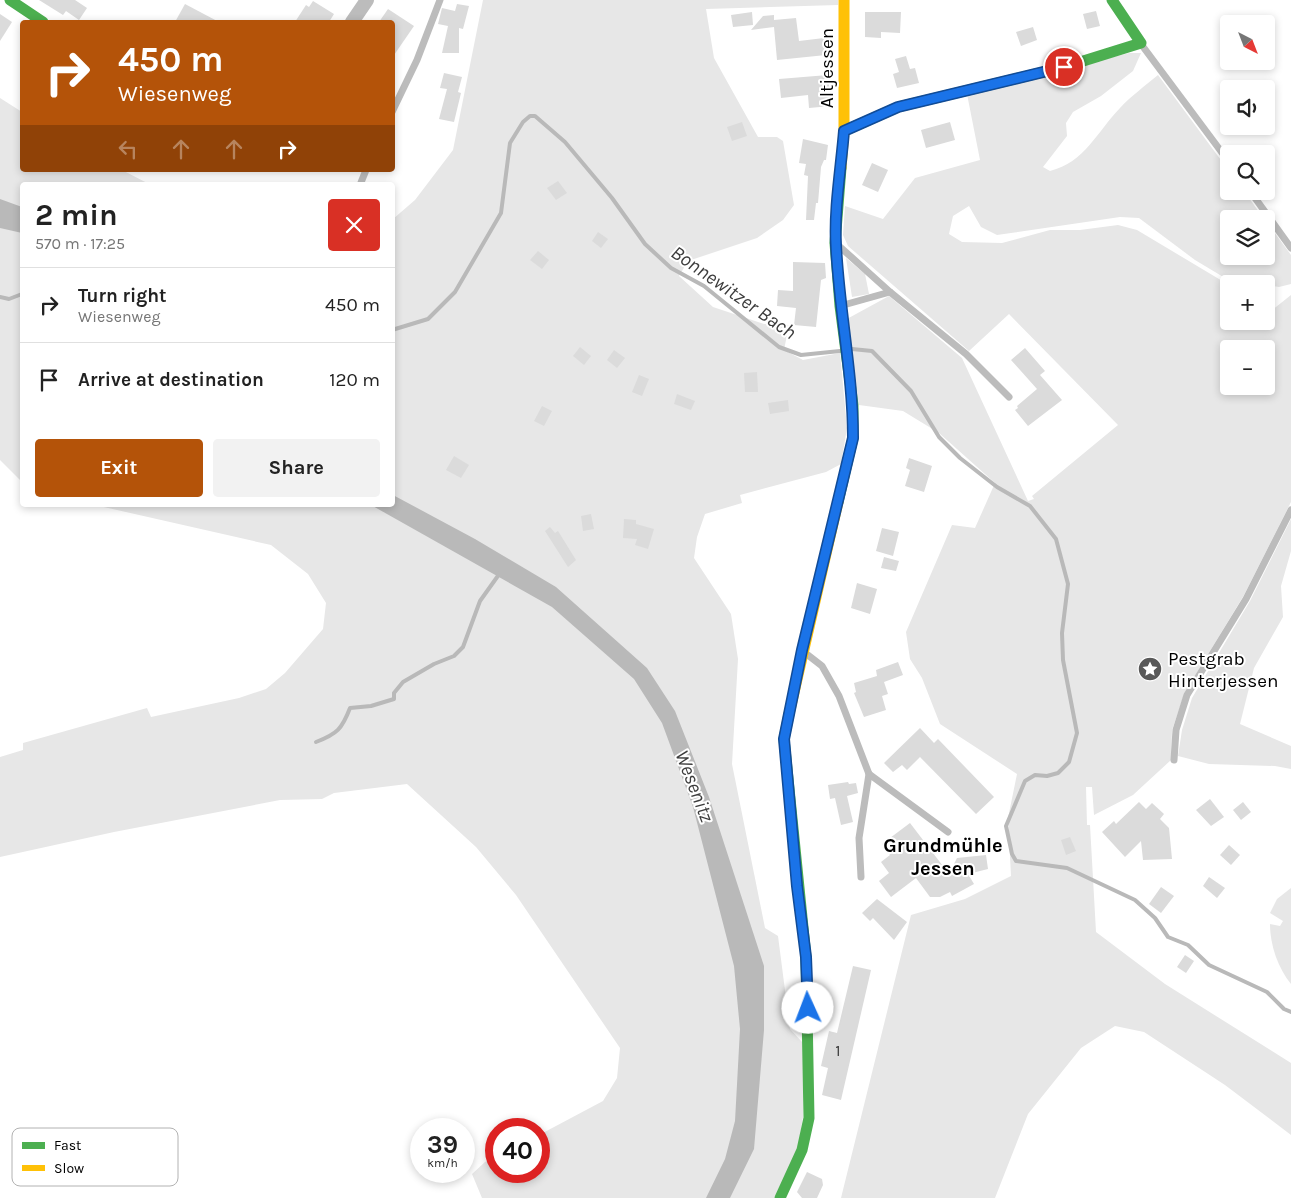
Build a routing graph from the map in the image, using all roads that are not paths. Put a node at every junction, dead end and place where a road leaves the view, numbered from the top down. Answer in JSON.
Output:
{"nodes":[{"id":1,"x":10,"y":0,"type":"edge"},
{"id":2,"x":367,"y":0,"type":"edge"},
{"id":3,"x":440,"y":0,"type":"edge"},
{"id":4,"x":844,"y":0,"type":"edge"},
{"id":5,"x":1112,"y":0,"type":"edge"},
{"id":6,"x":40,"y":20,"type":"edge"},
{"id":7,"x":353,"y":20,"type":"edge"},
{"id":8,"x":1141,"y":43,"type":"junction"},
{"id":9,"x":395,"y":106,"type":"edge"},
{"id":10,"x":844,"y":131,"type":"junction"},
{"id":11,"x":1220,"y":150,"type":"edge"},
{"id":12,"x":1256,"y":200,"type":"edge"},
{"id":13,"x":835,"y":243,"type":"junction"},
{"id":14,"x":1291,"y":248,"type":"edge"},
{"id":15,"x":890,"y":292,"type":"junction"},
{"id":16,"x":840,"y":306,"type":"junction"},
{"id":17,"x":1009,"y":397,"type":"dead end"},
{"id":18,"x":1291,"y":510,"type":"edge"},
{"id":19,"x":802,"y":650,"type":"junction"},
{"id":20,"x":1174,"y":760,"type":"dead end"},
{"id":21,"x":869,"y":774,"type":"junction"},
{"id":22,"x":948,"y":832,"type":"dead end"},
{"id":23,"x":861,"y":877,"type":"dead end"},
{"id":24,"x":780,"y":1198,"type":"edge"}],
"edges":[{"from":1,"to":6,"type":"street"},
{"from":2,"to":7,"type":"street"},
{"from":3,"to":9,"type":"lane"},
{"from":4,"to":10,"type":"street","name":"Altjessen"},
{"from":5,"to":8,"type":"street"},
{"from":8,"to":10,"type":"street"},
{"from":8,"to":11,"type":"lane"},
{"from":10,"to":13,"type":"street","name":"Altjessen"},
{"from":12,"to":14,"type":"lane"},
{"from":13,"to":15,"type":"lane"},
{"from":13,"to":16,"type":"street","name":"Altjessen"},
{"from":15,"to":16,"type":"lane"},
{"from":15,"to":17,"type":"lane"},
{"from":16,"to":19,"type":"street","name":"Altjessen"},
{"from":18,"to":20,"type":"lane"},
{"from":19,"to":21,"type":"lane"},
{"from":19,"to":24,"type":"street","name":"Altjessen"},
{"from":21,"to":22,"type":"lane"},
{"from":21,"to":23,"type":"lane"}]}
